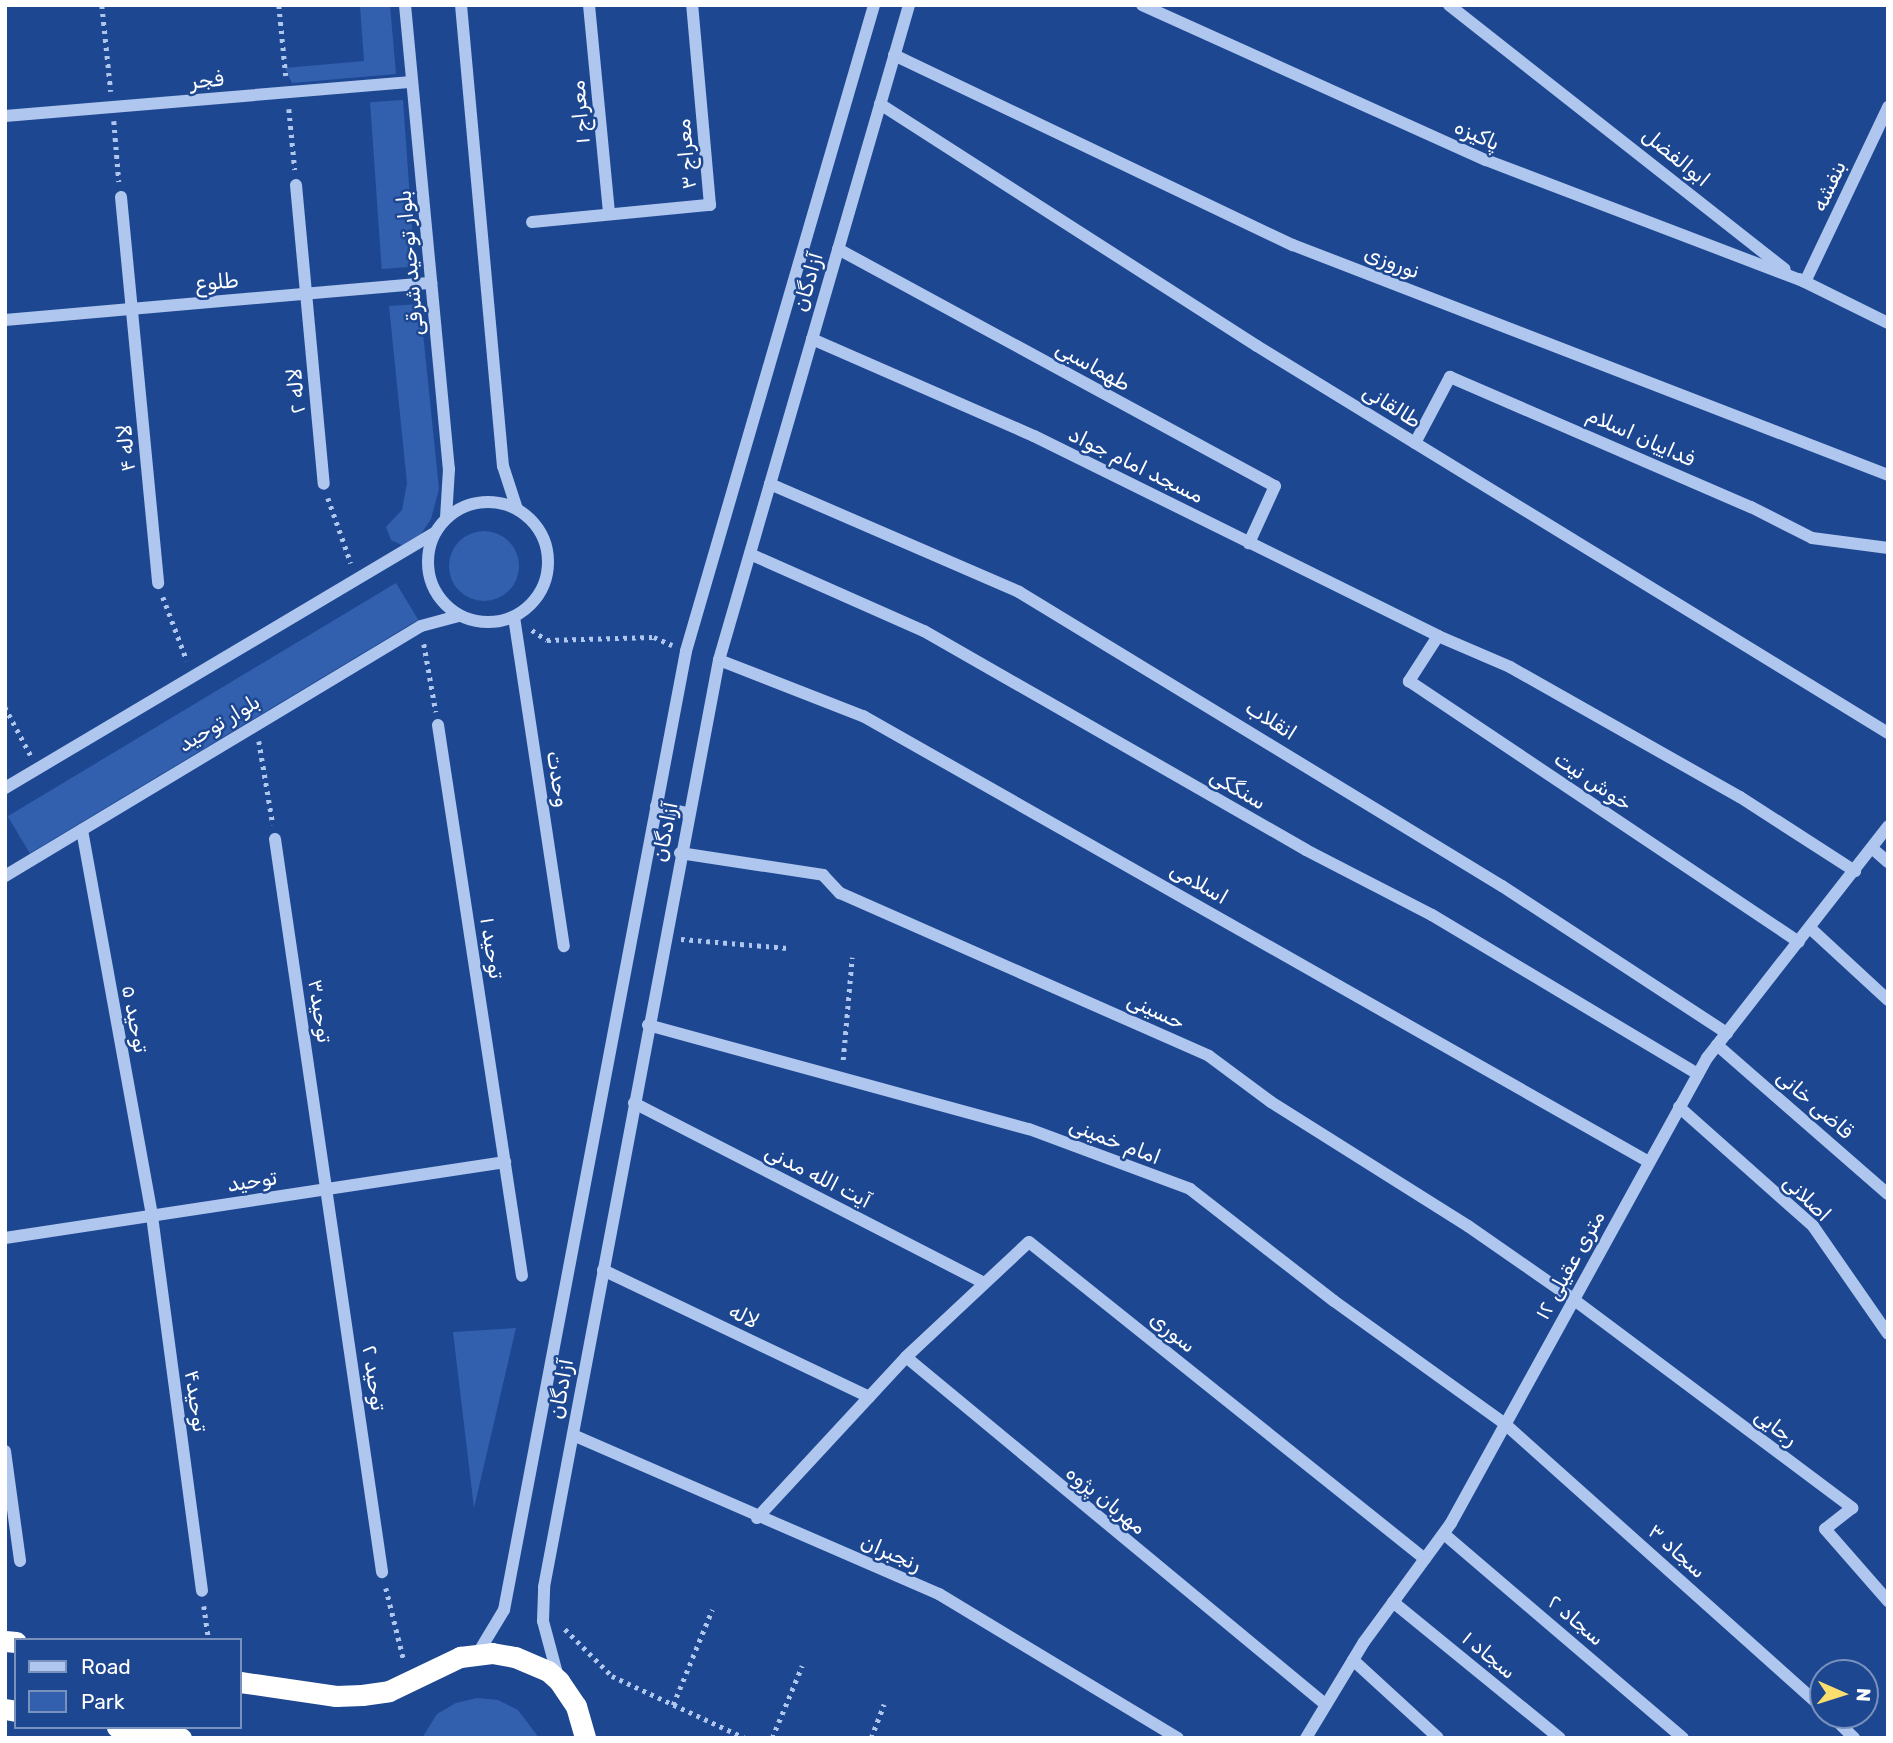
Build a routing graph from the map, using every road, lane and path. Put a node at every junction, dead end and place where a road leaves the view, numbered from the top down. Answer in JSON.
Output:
{"nodes":[{"id":1,"x":405,"y":5,"type":"edge"},
{"id":2,"x":460,"y":5,"type":"edge"},
{"id":3,"x":589,"y":5,"type":"edge"},
{"id":4,"x":692,"y":5,"type":"edge"},
{"id":5,"x":874,"y":5,"type":"edge"},
{"id":6,"x":909,"y":5,"type":"edge"},
{"id":7,"x":1142,"y":5,"type":"edge"},
{"id":8,"x":1448,"y":5,"type":"edge"},
{"id":9,"x":894,"y":55,"type":"junction"},
{"id":10,"x":412,"y":82,"type":"junction"},
{"id":11,"x":880,"y":104,"type":"junction"},
{"id":12,"x":1888,"y":107,"type":"edge"},
{"id":13,"x":5,"y":116,"type":"edge"},
{"id":14,"x":296,"y":185,"type":"dead end"},
{"id":15,"x":121,"y":197,"type":"dead end"},
{"id":16,"x":710,"y":205,"type":"junction"},
{"id":17,"x":609,"y":214,"type":"junction"},
{"id":18,"x":838,"y":249,"type":"junction"},
{"id":19,"x":1805,"y":282,"type":"junction"},
{"id":20,"x":431,"y":283,"type":"junction"},
{"id":21,"x":306,"y":294,"type":"junction"},
{"id":22,"x":132,"y":308,"type":"junction"},
{"id":23,"x":5,"y":320,"type":"edge"},
{"id":24,"x":1888,"y":323,"type":"edge"},
{"id":25,"x":812,"y":339,"type":"junction"},
{"id":26,"x":1415,"y":443,"type":"junction"},
{"id":27,"x":1888,"y":475,"type":"edge"},
{"id":28,"x":324,"y":484,"type":"joint"},
{"id":29,"x":770,"y":485,"type":"junction"},
{"id":30,"x":517,"y":509,"type":"junction"},
{"id":31,"x":446,"y":518,"type":"junction"},
{"id":32,"x":435,"y":533,"type":"junction"},
{"id":33,"x":1249,"y":543,"type":"junction"},
{"id":34,"x":1888,"y":548,"type":"edge"},
{"id":35,"x":750,"y":554,"type":"junction"},
{"id":36,"x":158,"y":583,"type":"joint"},
{"id":37,"x":357,"y":583,"type":"junction"},
{"id":38,"x":459,"y":616,"type":"junction"},
{"id":39,"x":514,"y":617,"type":"junction"},
{"id":40,"x":421,"y":626,"type":"junction"},
{"id":41,"x":1438,"y":636,"type":"junction"},
{"id":42,"x":686,"y":651,"type":"junction"},
{"id":43,"x":719,"y":660,"type":"junction"},
{"id":44,"x":194,"y":678,"type":"junction"},
{"id":45,"x":5,"y":707,"type":"edge"},
{"id":46,"x":256,"y":723,"type":"junction"},
{"id":47,"x":439,"y":725,"type":"joint"},
{"id":48,"x":1888,"y":733,"type":"edge"},
{"id":49,"x":38,"y":769,"type":"junction"},
{"id":50,"x":5,"y":788,"type":"edge"},
{"id":51,"x":656,"y":806,"type":"junction"},
{"id":52,"x":687,"y":813,"type":"junction"},
{"id":53,"x":1888,"y":826,"type":"edge"},
{"id":54,"x":82,"y":830,"type":"junction"},
{"id":55,"x":275,"y":839,"type":"joint"},
{"id":56,"x":1873,"y":849,"type":"junction"},
{"id":57,"x":680,"y":853,"type":"junction"},
{"id":58,"x":1888,"y":862,"type":"edge"},
{"id":59,"x":1855,"y":871,"type":"junction"},
{"id":60,"x":5,"y":876,"type":"edge"},
{"id":61,"x":1810,"y":928,"type":"junction"},
{"id":62,"x":664,"y":938,"type":"junction"},
{"id":63,"x":1799,"y":942,"type":"junction"},
{"id":64,"x":564,"y":946,"type":"dead end"},
{"id":65,"x":788,"y":948,"type":"dead end"},
{"id":66,"x":852,"y":957,"type":"dead end"},
{"id":67,"x":1888,"y":1000,"type":"edge"},
{"id":68,"x":648,"y":1025,"type":"junction"},
{"id":69,"x":1727,"y":1033,"type":"junction"},
{"id":70,"x":1717,"y":1045,"type":"junction"},
{"id":71,"x":1698,"y":1074,"type":"junction"},
{"id":72,"x":841,"y":1078,"type":"junction"},
{"id":73,"x":634,"y":1103,"type":"junction"},
{"id":74,"x":1679,"y":1107,"type":"junction"},
{"id":75,"x":505,"y":1162,"type":"junction"},
{"id":76,"x":1649,"y":1162,"type":"junction"},
{"id":77,"x":328,"y":1189,"type":"junction"},
{"id":78,"x":1888,"y":1194,"type":"edge"},
{"id":79,"x":152,"y":1216,"type":"junction"},
{"id":80,"x":5,"y":1238,"type":"edge"},
{"id":81,"x":603,"y":1270,"type":"junction"},
{"id":82,"x":522,"y":1276,"type":"dead end"},
{"id":83,"x":984,"y":1283,"type":"junction"},
{"id":84,"x":1573,"y":1299,"type":"junction"},
{"id":85,"x":1888,"y":1334,"type":"edge"},
{"id":86,"x":906,"y":1357,"type":"junction"},
{"id":87,"x":869,"y":1397,"type":"junction"},
{"id":88,"x":1506,"y":1424,"type":"junction"},
{"id":89,"x":573,"y":1435,"type":"junction"},
{"id":90,"x":5,"y":1451,"type":"edge"},
{"id":91,"x":757,"y":1518,"type":"junction"},
{"id":92,"x":1444,"y":1534,"type":"junction"},
{"id":93,"x":1425,"y":1559,"type":"junction"},
{"id":94,"x":20,"y":1561,"type":"dead end"},
{"id":95,"x":382,"y":1572,"type":"joint"},
{"id":96,"x":202,"y":1591,"type":"joint"},
{"id":97,"x":1888,"y":1601,"type":"edge"},
{"id":98,"x":1393,"y":1602,"type":"junction"},
{"id":99,"x":712,"y":1610,"type":"dead end"},
{"id":100,"x":561,"y":1621,"type":"dead end"},
{"id":101,"x":209,"y":1638,"type":"edge"},
{"id":102,"x":478,"y":1653,"type":"junction"},
{"id":103,"x":1353,"y":1660,"type":"junction"},
{"id":104,"x":802,"y":1666,"type":"dead end"},
{"id":105,"x":559,"y":1681,"type":"junction"},
{"id":106,"x":242,"y":1682,"type":"edge"},
{"id":107,"x":409,"y":1682,"type":"junction"},
{"id":108,"x":1809,"y":1695,"type":"edge"},
{"id":109,"x":884,"y":1704,"type":"dead end"},
{"id":110,"x":673,"y":1705,"type":"junction"},
{"id":111,"x":1326,"y":1705,"type":"junction"},
{"id":112,"x":129,"y":1729,"type":"edge"},
{"id":113,"x":589,"y":1735,"type":"edge"},
{"id":114,"x":181,"y":1738,"type":"edge"},
{"id":115,"x":745,"y":1738,"type":"edge"},
{"id":116,"x":772,"y":1738,"type":"edge"},
{"id":117,"x":871,"y":1738,"type":"edge"},
{"id":118,"x":1178,"y":1738,"type":"edge"},
{"id":119,"x":1306,"y":1738,"type":"edge"},
{"id":120,"x":1438,"y":1738,"type":"edge"},
{"id":121,"x":1560,"y":1738,"type":"edge"},
{"id":122,"x":1683,"y":1738,"type":"edge"}],
"edges":[{"from":1,"to":10,"type":"street","name":"بلوار توحید شرقی"},
{"from":2,"to":30,"type":"street"},
{"from":3,"to":17,"type":"street","name":"معراج ۱"},
{"from":4,"to":16,"type":"street","name":"معراج ۳"},
{"from":5,"to":42,"type":"street","name":"آزادگان"},
{"from":6,"to":9,"type":"street","name":"آزادگان"},
{"from":7,"to":19,"type":"street","name":"پاکیزه"},
{"from":8,"to":19,"type":"street","name":"ابوالفضل"},
{"from":9,"to":11,"type":"street","name":"آزادگان"},
{"from":9,"to":27,"type":"street","name":"نوروزی"},
{"from":10,"to":13,"type":"street","name":"فجر"},
{"from":10,"to":20,"type":"street","name":"بلوار توحید شرقی"},
{"from":11,"to":18,"type":"street","name":"آزادگان"},
{"from":11,"to":26,"type":"street","name":"طالقانی"},
{"from":12,"to":19,"type":"street","name":"بنفشه"},
{"from":14,"to":21,"type":"street","name":"لاله ۲"},
{"from":15,"to":22,"type":"street","name":"لاله ۴"},
{"from":16,"to":17,"type":"street","name":"معراج ۳"},
{"from":16,"to":17,"type":"street","name":"معراج ۳"},
{"from":18,"to":25,"type":"street","name":"آزادگان"},
{"from":18,"to":33,"type":"street","name":"طهماسبی"},
{"from":19,"to":24,"type":"street","name":"ابوالفضل"},
{"from":20,"to":21,"type":"street","name":"طلوع"},
{"from":20,"to":31,"type":"street","name":"بلوار توحید شرقی"},
{"from":21,"to":22,"type":"street","name":"طلوع"},
{"from":21,"to":28,"type":"street","name":"لاله ۲"},
{"from":22,"to":23,"type":"street","name":"طلوع"},
{"from":22,"to":36,"type":"street","name":"لاله ۴"},
{"from":25,"to":29,"type":"street","name":"آزادگان"},
{"from":25,"to":33,"type":"street","name":"مسجد امام جواد"},
{"from":26,"to":34,"type":"street","name":"فداییان اسلام"},
{"from":26,"to":48,"type":"street","name":"طالقانی"},
{"from":28,"to":37,"type":"path"},
{"from":29,"to":35,"type":"street","name":"آزادگان"},
{"from":29,"to":69,"type":"street","name":"انقلاب"},
{"from":30,"to":31,"type":"street"},
{"from":30,"to":39,"type":"street"},
{"from":31,"to":32,"type":"street"},
{"from":32,"to":37,"type":"street"},
{"from":32,"to":38,"type":"street"},
{"from":33,"to":41,"type":"street","name":"مسجد امام جواد"},
{"from":35,"to":43,"type":"street","name":"آزادگان"},
{"from":35,"to":71,"type":"street","name":"سنگکی"},
{"from":36,"to":44,"type":"path"},
{"from":37,"to":44,"type":"street"},
{"from":38,"to":39,"type":"street"},
{"from":38,"to":40,"type":"street","name":"بلوار توحید"},
{"from":39,"to":42,"type":"path"},
{"from":39,"to":64,"type":"street","name":"وحدت"},
{"from":40,"to":46,"type":"street","name":"بلوار توحید"},
{"from":40,"to":47,"type":"path"},
{"from":41,"to":59,"type":"street","name":"مسجد امام جواد"},
{"from":41,"to":63,"type":"street","name":"خوش نیت"},
{"from":42,"to":51,"type":"street","name":"آزادگان"},
{"from":43,"to":52,"type":"street","name":"آزادگان"},
{"from":43,"to":76,"type":"street","name":"اسلامی"},
{"from":44,"to":49,"type":"street"},
{"from":45,"to":49,"type":"path"},
{"from":46,"to":54,"type":"street","name":"بلوار توحید"},
{"from":46,"to":55,"type":"path"},
{"from":47,"to":75,"type":"street","name":"توحید ۱"},
{"from":49,"to":50,"type":"street"},
{"from":51,"to":52,"type":"street"},
{"from":51,"to":102,"type":"street","name":"آزادگان"},
{"from":52,"to":57,"type":"street","name":"آزادگان"},
{"from":53,"to":56,"type":"street","name":"۱۲ متری عقیلی"},
{"from":54,"to":60,"type":"street","name":"بلوار توحید"},
{"from":54,"to":79,"type":"street","name":"توحید ۵"},
{"from":55,"to":77,"type":"street","name":"توحید۳"},
{"from":56,"to":58,"type":"street"},
{"from":56,"to":59,"type":"street","name":"۱۲ متری عقیلی"},
{"from":57,"to":62,"type":"street","name":"آزادگان"},
{"from":57,"to":84,"type":"street","name":"حسینی"},
{"from":59,"to":61,"type":"street","name":"۱۲ متری عقیلی"},
{"from":61,"to":63,"type":"street","name":"۱۲ متری عقیلی"},
{"from":61,"to":67,"type":"street"},
{"from":62,"to":65,"type":"path"},
{"from":62,"to":68,"type":"street","name":"آزادگان"},
{"from":63,"to":69,"type":"street","name":"۱۲ متری عقیلی"},
{"from":66,"to":72,"type":"path"},
{"from":68,"to":72,"type":"street","name":"امام خمینی"},
{"from":68,"to":73,"type":"street","name":"آزادگان"},
{"from":69,"to":70,"type":"street","name":"۱۲ متری عقیلی"},
{"from":70,"to":71,"type":"street","name":"۱۲ متری عقیلی"},
{"from":70,"to":78,"type":"street","name":"قاضی خانی"},
{"from":71,"to":74,"type":"street","name":"۱۲ متری عقیلی"},
{"from":72,"to":88,"type":"street","name":"امام خمینی"},
{"from":73,"to":81,"type":"street","name":"آزادگان"},
{"from":73,"to":83,"type":"street","name":"آیت الله مدنی"},
{"from":74,"to":76,"type":"street","name":"۱۲ متری عقیلی"},
{"from":74,"to":85,"type":"street","name":"اصلانی"},
{"from":75,"to":77,"type":"street","name":"توحید"},
{"from":75,"to":82,"type":"street","name":"توحید ۱"},
{"from":76,"to":84,"type":"street","name":"۱۲ متری عقیلی"},
{"from":77,"to":79,"type":"street","name":"توحید"},
{"from":77,"to":95,"type":"street","name":"توحید ۲"},
{"from":79,"to":80,"type":"street","name":"توحید"},
{"from":79,"to":96,"type":"street","name":"توحید۴"},
{"from":81,"to":87,"type":"street","name":"لاله"},
{"from":81,"to":89,"type":"street","name":"آزادگان"},
{"from":83,"to":86,"type":"street","name":"سوری"},
{"from":83,"to":93,"type":"street","name":"سوری"},
{"from":84,"to":88,"type":"street","name":"۱۲ متری عقیلی"},
{"from":84,"to":97,"type":"street","name":"رجایی"},
{"from":86,"to":87,"type":"street"},
{"from":86,"to":111,"type":"street","name":"مهربان پژوه"},
{"from":87,"to":91,"type":"street"},
{"from":88,"to":92,"type":"street","name":"۱۲ متری عقیلی"},
{"from":88,"to":108,"type":"street","name":"سجاد ۳"},
{"from":89,"to":91,"type":"street","name":"رنجبران"},
{"from":89,"to":105,"type":"street","name":"آزادگان"},
{"from":90,"to":94,"type":"street"},
{"from":91,"to":118,"type":"street","name":"رنجبران"},
{"from":92,"to":93,"type":"street","name":"۱۲ متری عقیلی"},
{"from":92,"to":122,"type":"street","name":"سجاد ۲"},
{"from":93,"to":98,"type":"street","name":"۱۲ متری عقیلی"},
{"from":95,"to":107,"type":"path"},
{"from":96,"to":101,"type":"path"},
{"from":98,"to":103,"type":"street","name":"۱۲ متری عقیلی"},
{"from":98,"to":121,"type":"street","name":"سجاد ۱"},
{"from":99,"to":110,"type":"path"},
{"from":100,"to":110,"type":"path"},
{"from":102,"to":105,"type":"highway"},
{"from":102,"to":107,"type":"highway"},
{"from":103,"to":111,"type":"street","name":"۱۲ متری عقیلی"},
{"from":103,"to":120,"type":"street"},
{"from":104,"to":116,"type":"path"},
{"from":105,"to":113,"type":"highway"},
{"from":106,"to":107,"type":"highway"},
{"from":109,"to":117,"type":"path"},
{"from":110,"to":115,"type":"path"},
{"from":111,"to":119,"type":"street","name":"۱۲ متری عقیلی"},
{"from":112,"to":114,"type":"highway"}]}
